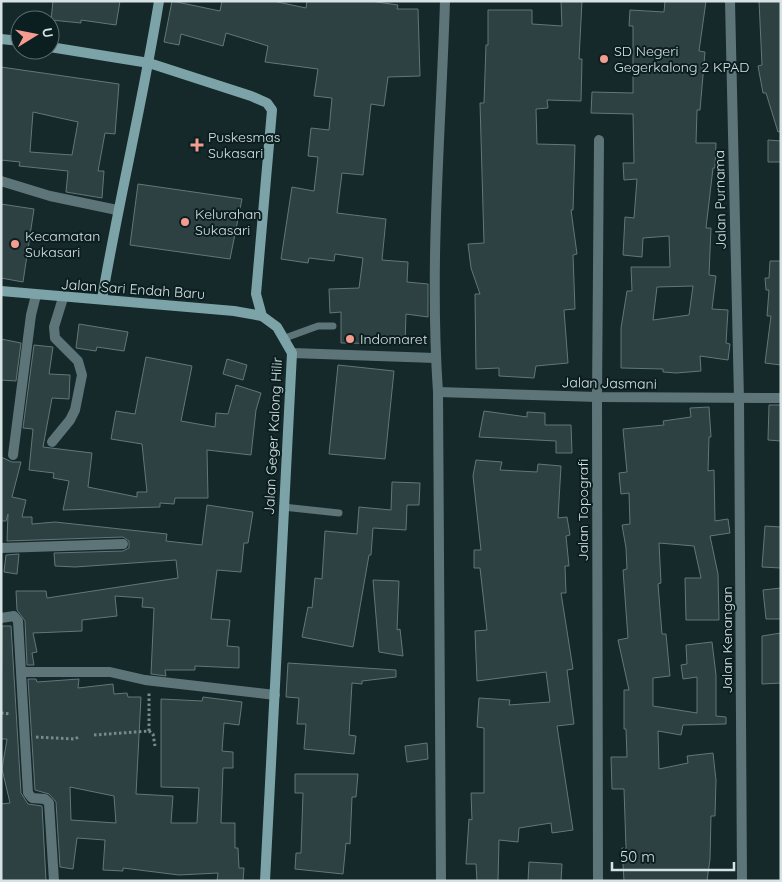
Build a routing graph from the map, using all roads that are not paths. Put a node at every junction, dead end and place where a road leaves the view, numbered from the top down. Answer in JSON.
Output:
{"nodes":[{"id":1,"x":159,"y":1,"type":"edge"},
{"id":2,"x":444,"y":1,"type":"edge"},
{"id":3,"x":730,"y":1,"type":"edge"},
{"id":4,"x":60,"y":49,"type":"edge"},
{"id":5,"x":149,"y":63,"type":"junction"},
{"id":6,"x":599,"y":140,"type":"dead end"},
{"id":7,"x":1,"y":181,"type":"edge"},
{"id":8,"x":117,"y":210,"type":"junction"},
{"id":9,"x":1,"y":291,"type":"edge"},
{"id":10,"x":256,"y":294,"type":"junction"},
{"id":11,"x":36,"y":295,"type":"junction"},
{"id":12,"x":63,"y":298,"type":"junction"},
{"id":13,"x":102,"y":299,"type":"junction"},
{"id":14,"x":234,"y":311,"type":"junction"},
{"id":15,"x":262,"y":316,"type":"junction"},
{"id":16,"x":333,"y":326,"type":"dead end"},
{"id":17,"x":285,"y":338,"type":"junction"},
{"id":18,"x":292,"y":353,"type":"junction"},
{"id":19,"x":435,"y":358,"type":"junction"},
{"id":20,"x":438,"y":392,"type":"junction"},
{"id":21,"x":597,"y":397,"type":"junction"},
{"id":22,"x":781,"y":398,"type":"edge"},
{"id":23,"x":739,"y":399,"type":"junction"},
{"id":24,"x":52,"y":442,"type":"dead end"},
{"id":25,"x":13,"y":455,"type":"dead end"},
{"id":26,"x":283,"y":507,"type":"junction"},
{"id":27,"x":339,"y":513,"type":"dead end"},
{"id":28,"x":123,"y":544,"type":"dead end"},
{"id":29,"x":1,"y":548,"type":"edge"},
{"id":30,"x":1,"y":618,"type":"edge"},
{"id":31,"x":24,"y":672,"type":"dead end"},
{"id":32,"x":275,"y":696,"type":"junction"},
{"id":33,"x":54,"y":881,"type":"edge"},
{"id":34,"x":265,"y":881,"type":"edge"},
{"id":35,"x":441,"y":881,"type":"edge"},
{"id":36,"x":598,"y":881,"type":"edge"},
{"id":37,"x":742,"y":881,"type":"edge"}],
"edges":[{"from":1,"to":5,"type":"main road"},
{"from":2,"to":19,"type":"street"},
{"from":3,"to":23,"type":"street","name":"Jalan Purnama"},
{"from":4,"to":5,"type":"main road"},
{"from":5,"to":8,"type":"main road"},
{"from":5,"to":10,"type":"main road"},
{"from":6,"to":21,"type":"street","name":"Jalan Topografi"},
{"from":7,"to":8,"type":"street"},
{"from":8,"to":13,"type":"main road"},
{"from":9,"to":11,"type":"main road","name":"Jalan Sari Endah Baru"},
{"from":10,"to":14,"type":"main road"},
{"from":10,"to":15,"type":"main road"},
{"from":11,"to":12,"type":"main road","name":"Jalan Sari Endah Baru"},
{"from":11,"to":25,"type":"street"},
{"from":12,"to":13,"type":"main road","name":"Jalan Sari Endah Baru"},
{"from":12,"to":24,"type":"street"},
{"from":13,"to":14,"type":"main road","name":"Jalan Sari Endah Baru"},
{"from":14,"to":15,"type":"main road","name":"Jalan Sari Endah Baru"},
{"from":15,"to":17,"type":"main road","name":"Jalan Geger Kalong Hilir"},
{"from":16,"to":17,"type":"lane"},
{"from":17,"to":18,"type":"main road","name":"Jalan Geger Kalong Hilir"},
{"from":18,"to":19,"type":"street"},
{"from":18,"to":26,"type":"main road","name":"Jalan Geger Kalong Hilir"},
{"from":19,"to":20,"type":"street"},
{"from":20,"to":21,"type":"street","name":"Jalan Jasmani"},
{"from":20,"to":35,"type":"street"},
{"from":21,"to":23,"type":"street","name":"Jalan Jasmani"},
{"from":21,"to":36,"type":"street","name":"Jalan Topografi"},
{"from":22,"to":23,"type":"street","name":"Jalan Jasmani"},
{"from":23,"to":37,"type":"street","name":"Jalan Kenangan"},
{"from":26,"to":27,"type":"lane"},
{"from":26,"to":32,"type":"main road","name":"Jalan Geger Kalong Hilir"},
{"from":28,"to":29,"type":"street"},
{"from":30,"to":33,"type":"street"},
{"from":31,"to":32,"type":"street"},
{"from":32,"to":34,"type":"main road","name":"Jalan Geger Kalong Hilir"}]}
